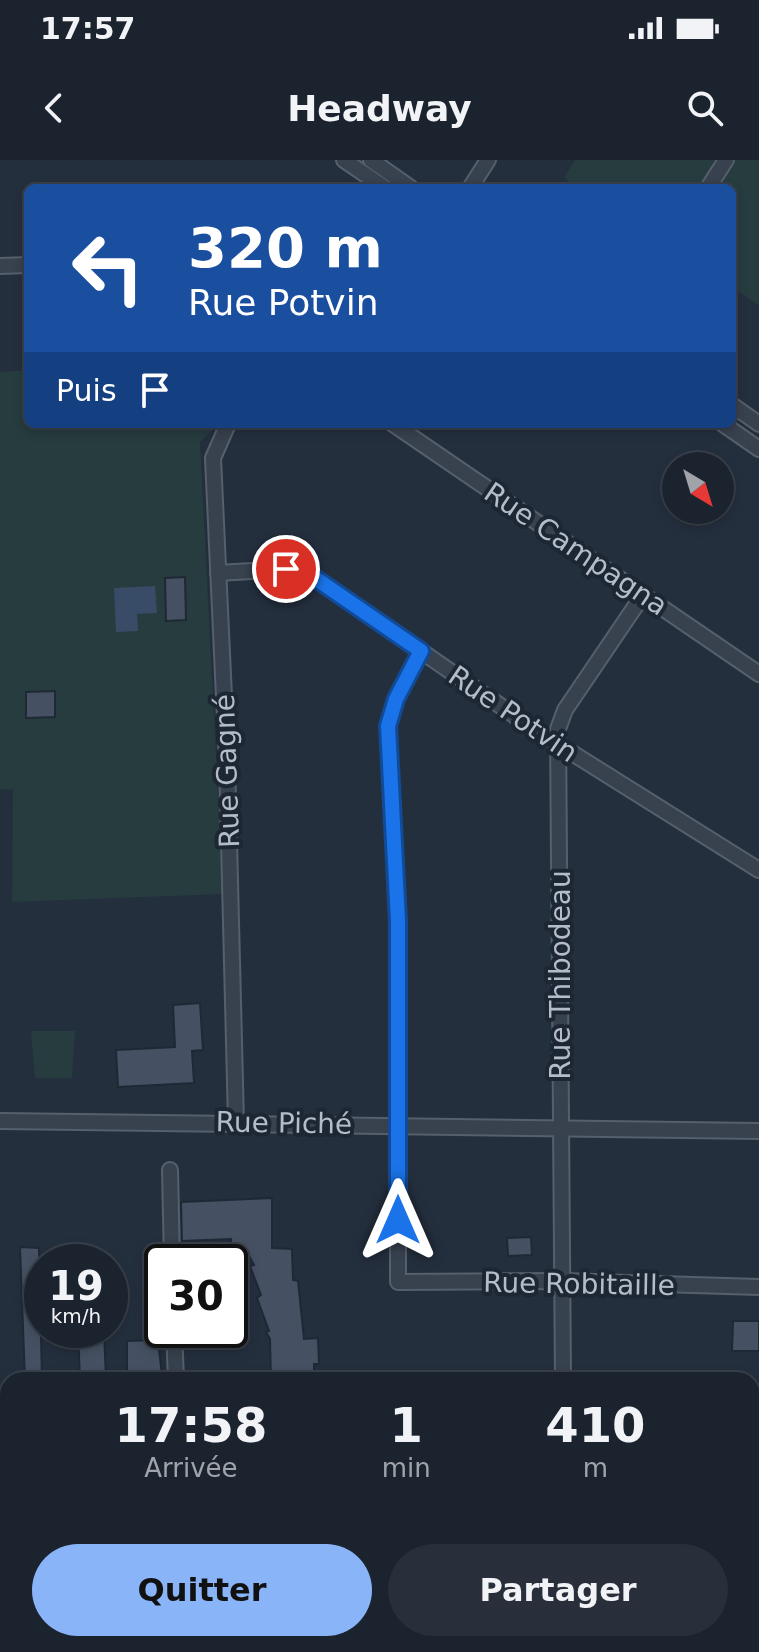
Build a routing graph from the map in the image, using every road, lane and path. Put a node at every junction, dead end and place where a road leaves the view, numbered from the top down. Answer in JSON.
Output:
{"nodes":[{"id":1,"x":344,"y":160,"type":"edge"},
{"id":2,"x":371,"y":160,"type":"edge"},
{"id":3,"x":488,"y":160,"type":"edge"},
{"id":4,"x":726,"y":160,"type":"edge"},
{"id":5,"x":379,"y":184,"type":"edge"},
{"id":6,"x":405,"y":184,"type":"edge"},
{"id":7,"x":473,"y":184,"type":"edge"},
{"id":8,"x":711,"y":184,"type":"edge"},
{"id":9,"x":24,"y":265,"type":"edge"},
{"id":10,"x":0,"y":266,"type":"edge"},
{"id":11,"x":736,"y":408,"type":"edge"},
{"id":12,"x":759,"y":424,"type":"edge"},
{"id":13,"x":226,"y":428,"type":"edge"},
{"id":14,"x":399,"y":428,"type":"edge"},
{"id":15,"x":729,"y":428,"type":"edge"},
{"id":16,"x":759,"y":449,"type":"edge"},
{"id":17,"x":218,"y":573,"type":"junction"},
{"id":18,"x":643,"y":595,"type":"junction"},
{"id":19,"x":421,"y":651,"type":"junction"},
{"id":20,"x":759,"y":674,"type":"edge"},
{"id":21,"x":559,"y":746,"type":"junction"},
{"id":22,"x":759,"y":870,"type":"edge"},
{"id":23,"x":0,"y":1121,"type":"edge"},
{"id":24,"x":236,"y":1122,"type":"junction"},
{"id":25,"x":398,"y":1126,"type":"junction"},
{"id":26,"x":561,"y":1130,"type":"junction"},
{"id":27,"x":759,"y":1131,"type":"edge"},
{"id":28,"x":170,"y":1170,"type":"dead end"},
{"id":29,"x":172,"y":1244,"type":"edge"},
{"id":30,"x":562,"y":1281,"type":"junction"},
{"id":31,"x":759,"y":1287,"type":"edge"},
{"id":32,"x":175,"y":1348,"type":"edge"},
{"id":33,"x":176,"y":1372,"type":"edge"},
{"id":34,"x":563,"y":1372,"type":"edge"}],
"edges":[{"from":1,"to":5,"type":"street"},
{"from":2,"to":6,"type":"street"},
{"from":3,"to":7,"type":"street"},
{"from":4,"to":8,"type":"street"},
{"from":9,"to":10,"type":"street"},
{"from":11,"to":12,"type":"street"},
{"from":13,"to":17,"type":"street","name":"Rue Gagné"},
{"from":14,"to":18,"type":"street","name":"Rue Campagna"},
{"from":15,"to":16,"type":"street"},
{"from":17,"to":19,"type":"street","name":"Rue Potvin"},
{"from":17,"to":24,"type":"street","name":"Rue Gagné"},
{"from":18,"to":20,"type":"street","name":"Rue Campagna"},
{"from":18,"to":21,"type":"street","name":"Rue Thibodeau"},
{"from":19,"to":21,"type":"street","name":"Rue Potvin"},
{"from":19,"to":25,"type":"street"},
{"from":21,"to":22,"type":"street","name":"Rue Potvin"},
{"from":21,"to":26,"type":"street","name":"Rue Thibodeau"},
{"from":23,"to":24,"type":"street","name":"Rue Piché"},
{"from":24,"to":25,"type":"street","name":"Rue Piché"},
{"from":25,"to":26,"type":"street","name":"Rue Piché"},
{"from":25,"to":30,"type":"street","name":"Rue Robitaille"},
{"from":26,"to":27,"type":"street","name":"Rue Piché"},
{"from":26,"to":30,"type":"street","name":"Rue Thibodeau"},
{"from":28,"to":29,"type":"street"},
{"from":30,"to":31,"type":"street","name":"Rue Robitaille"},
{"from":30,"to":34,"type":"street","name":"Rue Thibodeau"},
{"from":32,"to":33,"type":"street"}]}
